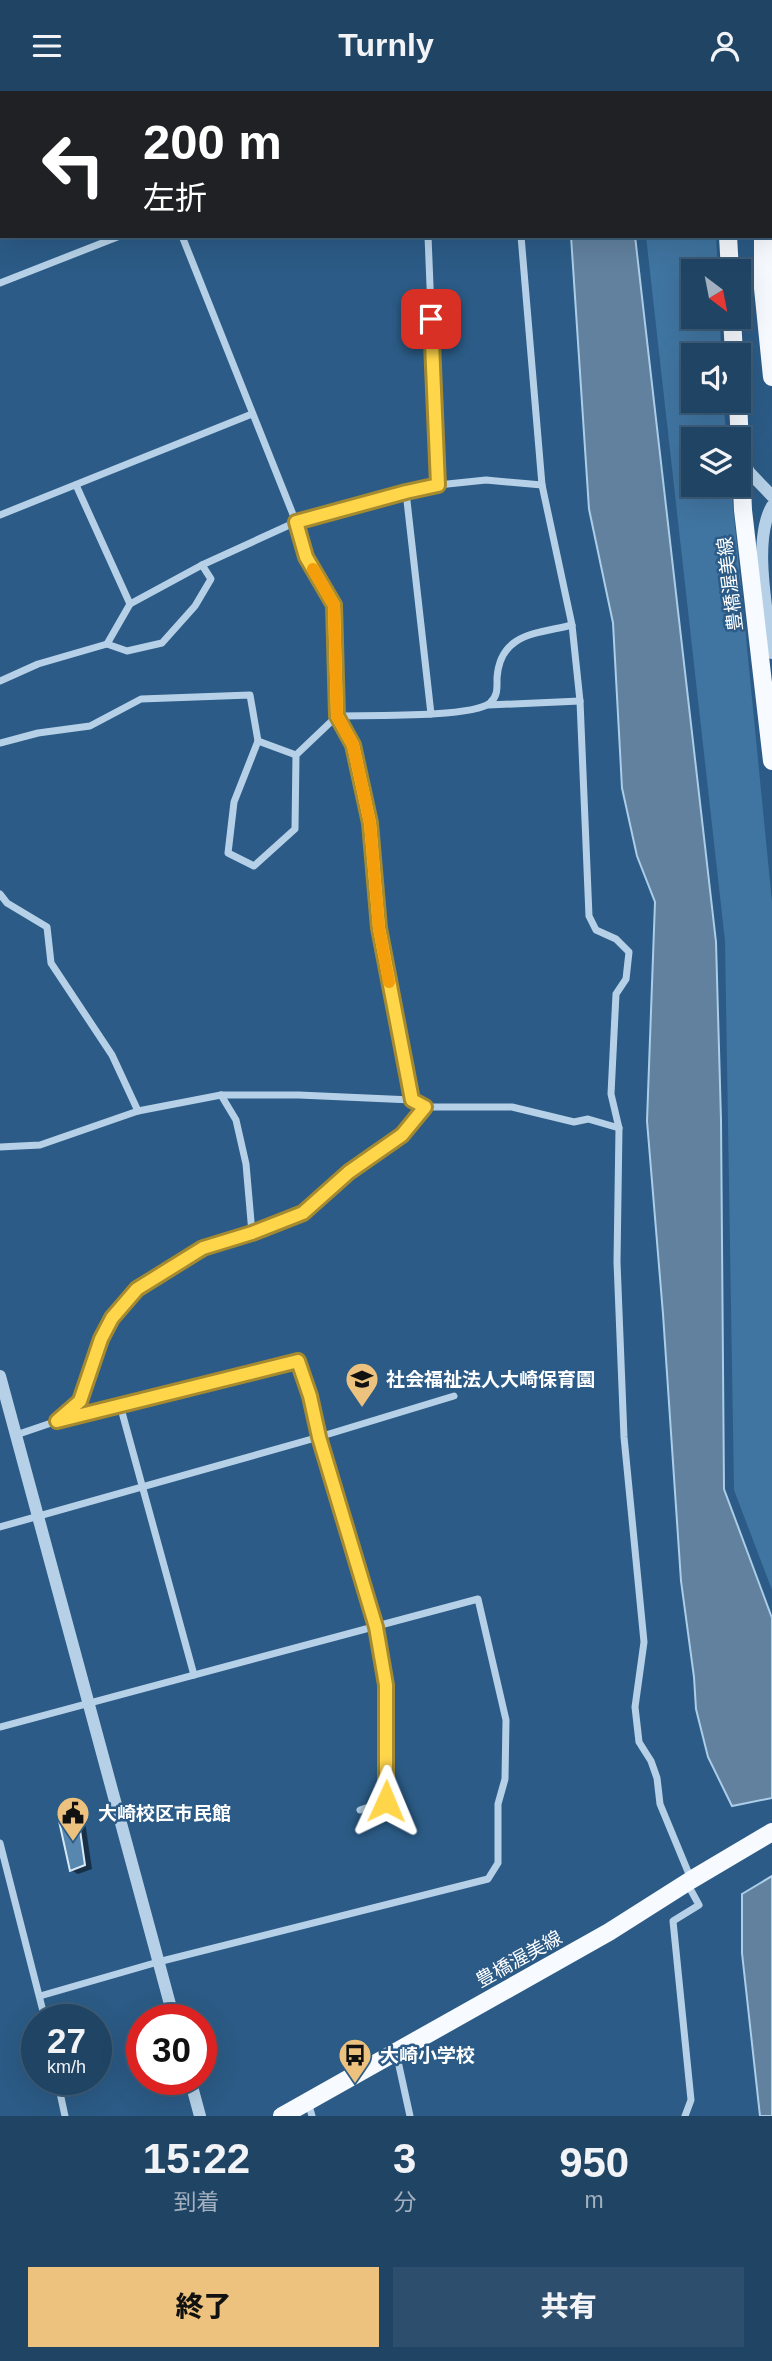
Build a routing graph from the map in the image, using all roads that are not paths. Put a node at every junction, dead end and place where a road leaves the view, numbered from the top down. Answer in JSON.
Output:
{"nodes":[{"id":1,"x":115,"y":238,"type":"edge"},
{"id":2,"x":182,"y":238,"type":"edge"},
{"id":3,"x":428,"y":238,"type":"edge"},
{"id":4,"x":521,"y":238,"type":"edge"},
{"id":5,"x":728,"y":238,"type":"edge"},
{"id":6,"x":763,"y":238,"type":"edge"},
{"id":7,"x":729,"y":259,"type":"edge"},
{"id":8,"x":0,"y":283,"type":"edge"},
{"id":9,"x":772,"y":377,"type":"edge"},
{"id":10,"x":252,"y":414,"type":"junction"},
{"id":11,"x":751,"y":474,"type":"edge"},
{"id":12,"x":76,"y":485,"type":"junction"},
{"id":13,"x":438,"y":485,"type":"junction"},
{"id":14,"x":542,"y":485,"type":"junction"},
{"id":15,"x":406,"y":492,"type":"junction"},
{"id":16,"x":772,"y":496,"type":"edge"},
{"id":17,"x":743,"y":497,"type":"edge"},
{"id":18,"x":772,"y":506,"type":"edge"},
{"id":19,"x":0,"y":515,"type":"edge"},
{"id":20,"x":296,"y":522,"type":"junction"},
{"id":21,"x":202,"y":565,"type":"junction"},
{"id":22,"x":130,"y":604,"type":"junction"},
{"id":23,"x":572,"y":625,"type":"junction"},
{"id":24,"x":107,"y":643,"type":"junction"},
{"id":25,"x":772,"y":653,"type":"edge"},
{"id":26,"x":0,"y":681,"type":"edge"},
{"id":27,"x":580,"y":701,"type":"junction"},
{"id":28,"x":488,"y":705,"type":"junction"},
{"id":29,"x":431,"y":715,"type":"junction"},
{"id":30,"x":337,"y":716,"type":"junction"},
{"id":31,"x":258,"y":741,"type":"junction"},
{"id":32,"x":0,"y":743,"type":"edge"},
{"id":33,"x":296,"y":755,"type":"junction"},
{"id":34,"x":772,"y":761,"type":"edge"},
{"id":35,"x":0,"y":894,"type":"edge"},
{"id":36,"x":221,"y":1095,"type":"junction"},
{"id":37,"x":412,"y":1100,"type":"junction"},
{"id":38,"x":425,"y":1107,"type":"junction"},
{"id":39,"x":138,"y":1111,"type":"junction"},
{"id":40,"x":619,"y":1128,"type":"junction"},
{"id":41,"x":0,"y":1147,"type":"edge"},
{"id":42,"x":252,"y":1233,"type":"junction"},
{"id":43,"x":0,"y":1376,"type":"edge"},
{"id":44,"x":454,"y":1396,"type":"dead end"},
{"id":45,"x":120,"y":1405,"type":"junction"},
{"id":46,"x":57,"y":1421,"type":"junction"},
{"id":47,"x":16,"y":1435,"type":"junction"},
{"id":48,"x":319,"y":1437,"type":"junction"},
{"id":49,"x":142,"y":1485,"type":"junction"},
{"id":50,"x":39,"y":1515,"type":"junction"},
{"id":51,"x":0,"y":1527,"type":"edge"},
{"id":52,"x":376,"y":1627,"type":"junction"},
{"id":53,"x":194,"y":1675,"type":"junction"},
{"id":54,"x":89,"y":1702,"type":"junction"},
{"id":55,"x":0,"y":1727,"type":"edge"},
{"id":56,"x":360,"y":1810,"type":"dead end"},
{"id":57,"x":772,"y":1832,"type":"edge"},
{"id":58,"x":0,"y":1843,"type":"edge"},
{"id":59,"x":689,"y":1881,"type":"junction"},
{"id":60,"x":158,"y":1962,"type":"junction"},
{"id":61,"x":40,"y":1996,"type":"junction"},
{"id":62,"x":41,"y":2004,"type":"edge"},
{"id":63,"x":170,"y":2004,"type":"edge"},
{"id":64,"x":396,"y":2052,"type":"junction"},
{"id":65,"x":60,"y":2095,"type":"edge"},
{"id":66,"x":194,"y":2095,"type":"edge"},
{"id":67,"x":310,"y":2108,"type":"edge"},
{"id":68,"x":65,"y":2116,"type":"edge"},
{"id":69,"x":200,"y":2116,"type":"edge"},
{"id":70,"x":282,"y":2116,"type":"edge"},
{"id":71,"x":410,"y":2116,"type":"edge"},
{"id":72,"x":685,"y":2116,"type":"edge"}],
"edges":[{"from":1,"to":8,"type":"street"},
{"from":2,"to":10,"type":"street"},
{"from":3,"to":13,"type":"street"},
{"from":4,"to":14,"type":"street"},
{"from":5,"to":7,"type":"main road"},
{"from":6,"to":9,"type":"main road"},
{"from":10,"to":12,"type":"street"},
{"from":10,"to":20,"type":"street"},
{"from":11,"to":16,"type":"street"},
{"from":12,"to":19,"type":"street"},
{"from":12,"to":22,"type":"street"},
{"from":13,"to":14,"type":"street"},
{"from":13,"to":15,"type":"street"},
{"from":14,"to":23,"type":"street"},
{"from":15,"to":20,"type":"street"},
{"from":15,"to":29,"type":"street"},
{"from":17,"to":34,"type":"main road","name":"豊橋渥美線"},
{"from":18,"to":25,"type":"street"},
{"from":20,"to":21,"type":"street"},
{"from":20,"to":30,"type":"street"},
{"from":21,"to":22,"type":"street"},
{"from":21,"to":24,"type":"street"},
{"from":22,"to":24,"type":"street"},
{"from":23,"to":27,"type":"street"},
{"from":23,"to":28,"type":"street"},
{"from":24,"to":26,"type":"street"},
{"from":27,"to":28,"type":"street"},
{"from":27,"to":40,"type":"street"},
{"from":28,"to":29,"type":"street"},
{"from":29,"to":30,"type":"street"},
{"from":30,"to":33,"type":"street"},
{"from":30,"to":37,"type":"street"},
{"from":31,"to":32,"type":"street"},
{"from":31,"to":33,"type":"street"},
{"from":31,"to":33,"type":"street"},
{"from":35,"to":39,"type":"street"},
{"from":36,"to":37,"type":"street"},
{"from":36,"to":39,"type":"street"},
{"from":36,"to":42,"type":"street"},
{"from":37,"to":38,"type":"street"},
{"from":38,"to":40,"type":"street"},
{"from":38,"to":42,"type":"street"},
{"from":39,"to":41,"type":"street"},
{"from":40,"to":59,"type":"street"},
{"from":42,"to":46,"type":"street"},
{"from":43,"to":47,"type":"street"},
{"from":44,"to":48,"type":"street"},
{"from":45,"to":46,"type":"street"},
{"from":45,"to":48,"type":"street"},
{"from":45,"to":49,"type":"street"},
{"from":46,"to":47,"type":"street"},
{"from":47,"to":50,"type":"street"},
{"from":48,"to":49,"type":"street"},
{"from":48,"to":52,"type":"street"},
{"from":49,"to":50,"type":"street"},
{"from":49,"to":53,"type":"street"},
{"from":50,"to":51,"type":"street"},
{"from":50,"to":54,"type":"street"},
{"from":52,"to":53,"type":"street"},
{"from":52,"to":56,"type":"street"},
{"from":52,"to":60,"type":"street"},
{"from":53,"to":54,"type":"street"},
{"from":54,"to":55,"type":"street"},
{"from":54,"to":60,"type":"street"},
{"from":57,"to":59,"type":"main road","name":"豊橋渥美線"},
{"from":58,"to":61,"type":"street"},
{"from":59,"to":64,"type":"main road","name":"豊橋渥美線"},
{"from":59,"to":72,"type":"street"},
{"from":60,"to":61,"type":"street"},
{"from":60,"to":63,"type":"street"},
{"from":61,"to":62,"type":"street"},
{"from":64,"to":67,"type":"main road","name":"豊橋渥美線"},
{"from":64,"to":71,"type":"street"},
{"from":65,"to":68,"type":"street"},
{"from":66,"to":69,"type":"street"},
{"from":67,"to":70,"type":"main road","name":"豊橋渥美線"}]}
